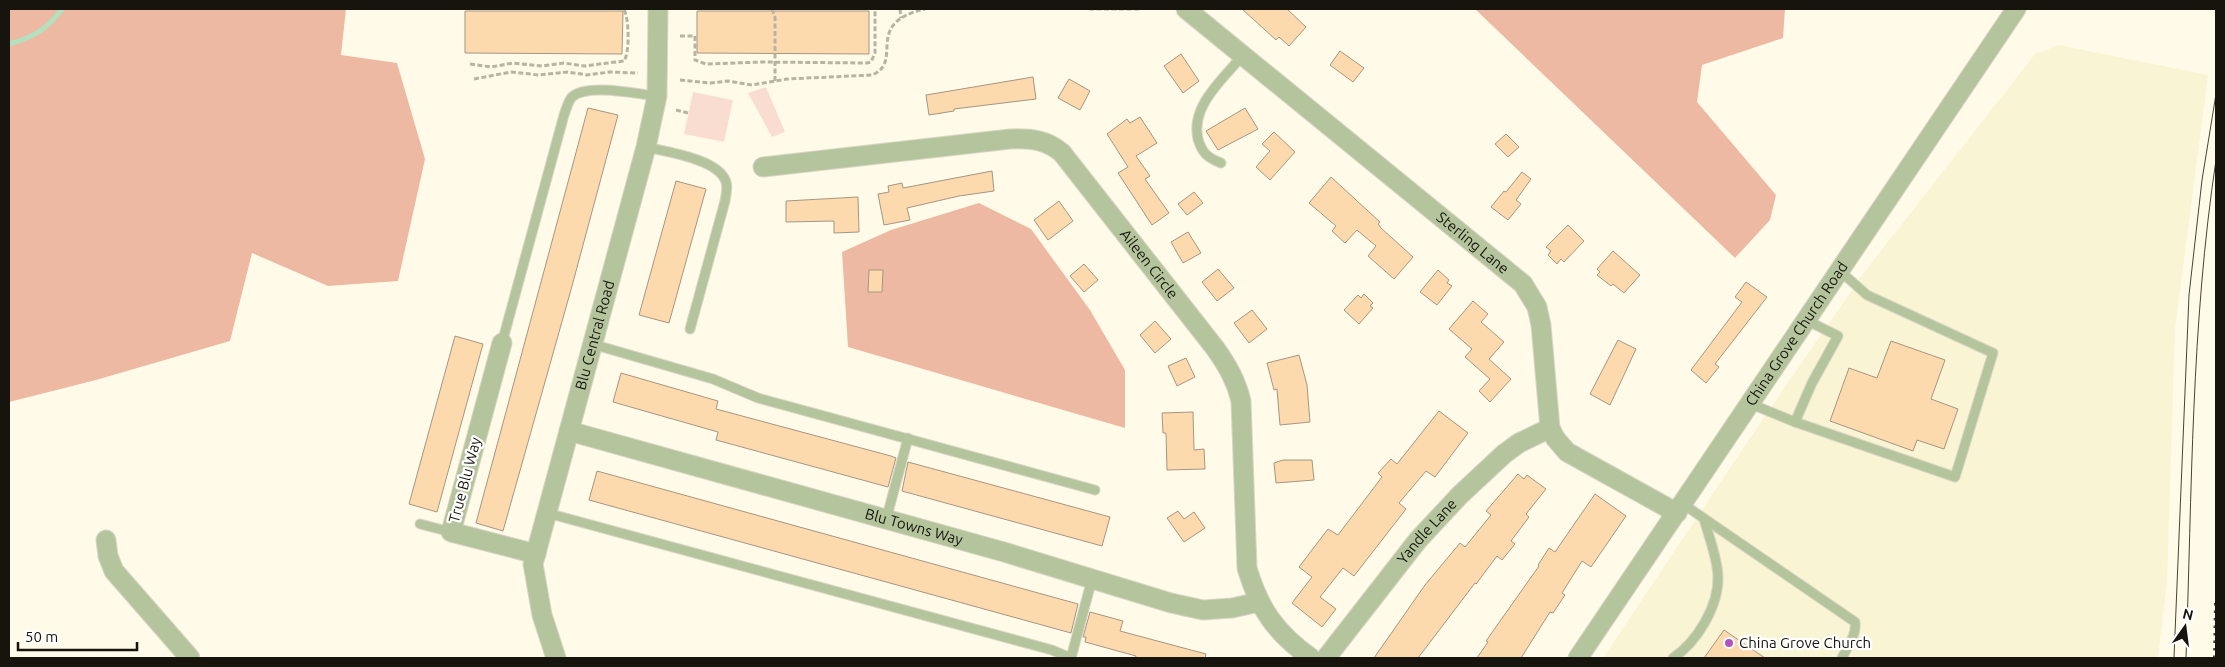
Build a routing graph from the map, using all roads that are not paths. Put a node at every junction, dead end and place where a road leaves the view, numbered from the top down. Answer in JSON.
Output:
{"nodes":[{"id":1,"x":658,"y":9,"type":"edge"},
{"id":2,"x":1186,"y":9,"type":"edge"},
{"id":3,"x":2016,"y":9,"type":"edge"},
{"id":4,"x":1243,"y":56,"type":"junction"},
{"id":5,"x":657,"y":96,"type":"junction"},
{"id":6,"x":646,"y":147,"type":"junction"},
{"id":7,"x":1221,"y":162,"type":"dead end"},
{"id":8,"x":762,"y":167,"type":"dead end"},
{"id":9,"x":1840,"y":271,"type":"junction"},
{"id":10,"x":1806,"y":320,"type":"junction"},
{"id":11,"x":690,"y":330,"type":"dead end"},
{"id":12,"x":502,"y":343,"type":"joint"},
{"id":13,"x":592,"y":344,"type":"junction"},
{"id":14,"x":1750,"y":404,"type":"junction"},
{"id":15,"x":1795,"y":422,"type":"junction"},
{"id":16,"x":1550,"y":428,"type":"junction"},
{"id":17,"x":569,"y":431,"type":"junction"},
{"id":18,"x":908,"y":438,"type":"junction"},
{"id":19,"x":1095,"y":490,"type":"dead end"},
{"id":20,"x":1680,"y":509,"type":"junction"},
{"id":21,"x":547,"y":513,"type":"junction"},
{"id":22,"x":1704,"y":519,"type":"junction"},
{"id":23,"x":886,"y":520,"type":"junction"},
{"id":24,"x":420,"y":524,"type":"dead end"},
{"id":25,"x":450,"y":532,"type":"junction"},
{"id":26,"x":106,"y":540,"type":"dead end"},
{"id":27,"x":536,"y":554,"type":"junction"},
{"id":28,"x":1092,"y":579,"type":"junction"},
{"id":29,"x":1259,"y":602,"type":"junction"},
{"id":30,"x":190,"y":658,"type":"edge"},
{"id":31,"x":556,"y":658,"type":"edge"},
{"id":32,"x":1311,"y":658,"type":"edge"},
{"id":33,"x":1326,"y":658,"type":"edge"},
{"id":34,"x":1578,"y":658,"type":"edge"},
{"id":35,"x":1673,"y":658,"type":"edge"},
{"id":36,"x":1842,"y":658,"type":"edge"}],
"edges":[{"from":1,"to":5,"type":"street","name":"Blu Central Road"},
{"from":2,"to":4,"type":"street","name":"Sterling Lane"},
{"from":3,"to":9,"type":"street","name":"China Grove Church Road"},
{"from":4,"to":7,"type":"lane"},
{"from":4,"to":16,"type":"street","name":"Sterling Lane"},
{"from":5,"to":6,"type":"street","name":"Blu Central Road"},
{"from":5,"to":12,"type":"lane"},
{"from":6,"to":11,"type":"lane"},
{"from":6,"to":13,"type":"street","name":"Blu Central Road"},
{"from":8,"to":29,"type":"street","name":"Aileen Circle"},
{"from":9,"to":10,"type":"street","name":"China Grove Church Road"},
{"from":9,"to":15,"type":"lane"},
{"from":10,"to":14,"type":"street","name":"China Grove Church Road"},
{"from":10,"to":15,"type":"lane"},
{"from":12,"to":25,"type":"street","name":"True Blu Way"},
{"from":13,"to":17,"type":"street","name":"Blu Central Road"},
{"from":13,"to":18,"type":"lane"},
{"from":14,"to":15,"type":"lane"},
{"from":14,"to":20,"type":"street","name":"China Grove Church Road"},
{"from":16,"to":20,"type":"street","name":"Sterling Lane"},
{"from":16,"to":33,"type":"street","name":"Yandle Lane"},
{"from":17,"to":21,"type":"street","name":"Blu Central Road"},
{"from":17,"to":23,"type":"street","name":"Blu Towns Way"},
{"from":18,"to":19,"type":"lane"},
{"from":18,"to":23,"type":"lane"},
{"from":20,"to":22,"type":"lane"},
{"from":20,"to":34,"type":"street","name":"China Grove Church Road"},
{"from":21,"to":27,"type":"street","name":"Blu Central Road"},
{"from":21,"to":28,"type":"lane"},
{"from":22,"to":35,"type":"lane"},
{"from":22,"to":36,"type":"lane"},
{"from":23,"to":28,"type":"street","name":"Blu Towns Way"},
{"from":24,"to":25,"type":"lane"},
{"from":25,"to":27,"type":"street","name":"True Blu Way"},
{"from":26,"to":30,"type":"street"},
{"from":27,"to":31,"type":"street","name":"Blu Central Road"},
{"from":28,"to":29,"type":"street","name":"Blu Towns Way"},
{"from":29,"to":32,"type":"street","name":"Aileen Circle"}]}
